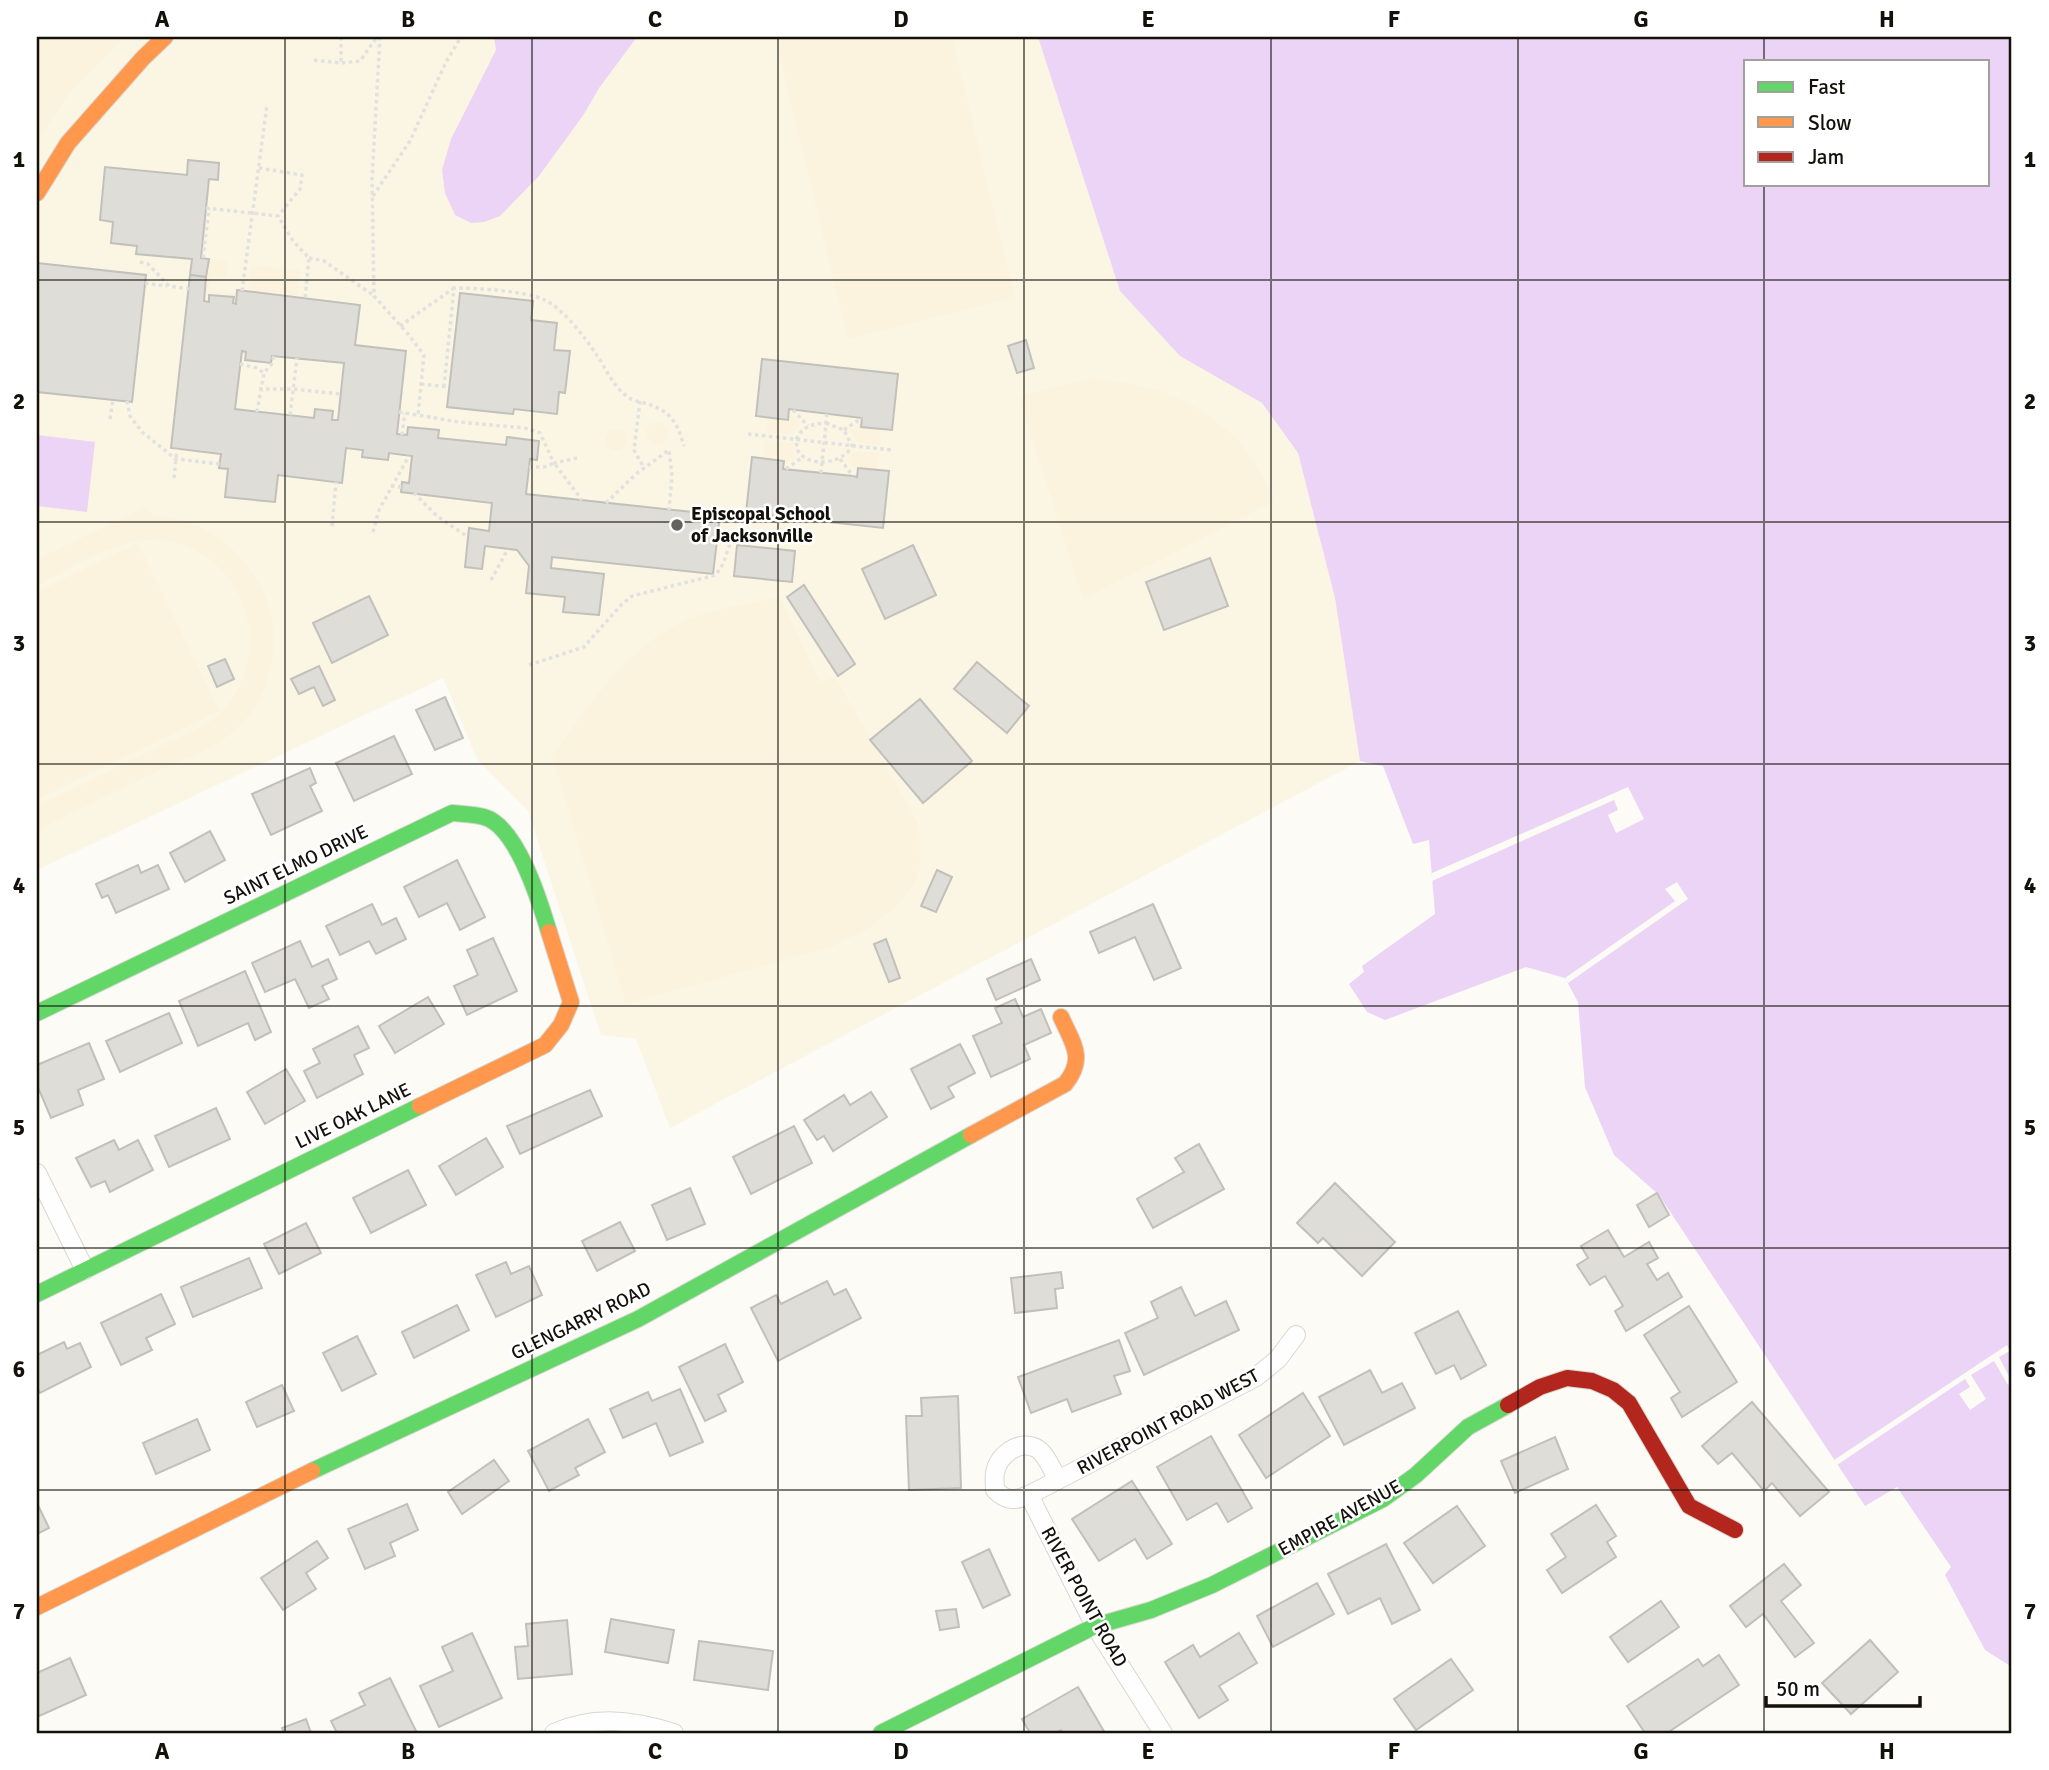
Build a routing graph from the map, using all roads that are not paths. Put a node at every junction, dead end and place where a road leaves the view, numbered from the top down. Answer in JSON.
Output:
{"nodes":[{"id":1,"x":165,"y":37,"type":"edge"},
{"id":2,"x":37,"y":193,"type":"edge"},
{"id":3,"x":539,"y":899,"type":"joint"},
{"id":4,"x":37,"y":1013,"type":"edge"},
{"id":5,"x":1061,"y":1017,"type":"dead end"},
{"id":6,"x":37,"y":1173,"type":"edge"},
{"id":7,"x":85,"y":1270,"type":"junction"},
{"id":8,"x":37,"y":1294,"type":"edge"},
{"id":9,"x":1296,"y":1335,"type":"dead end"},
{"id":10,"x":1058,"y":1480,"type":"junction"},
{"id":11,"x":1029,"y":1495,"type":"junction"},
{"id":12,"x":1735,"y":1530,"type":"dead end"},
{"id":13,"x":37,"y":1607,"type":"edge"},
{"id":14,"x":1095,"y":1626,"type":"junction"},
{"id":15,"x":554,"y":1733,"type":"edge"},
{"id":16,"x":674,"y":1733,"type":"edge"},
{"id":17,"x":881,"y":1733,"type":"edge"},
{"id":18,"x":1163,"y":1733,"type":"edge"}],
"edges":[{"from":1,"to":2,"type":"street"},
{"from":3,"to":4,"type":"street","name":"SAINT ELMO DRIVE"},
{"from":3,"to":7,"type":"street","name":"LIVE OAK LANE"},
{"from":5,"to":13,"type":"street","name":"GLENGARRY ROAD"},
{"from":6,"to":7,"type":"street"},
{"from":7,"to":8,"type":"street","name":"LIVE OAK LANE"},
{"from":9,"to":10,"type":"street","name":"RIVERPOINT ROAD WEST"},
{"from":10,"to":11,"type":"street","name":"RIVERPOINT ROAD WEST"},
{"from":10,"to":11,"type":"street"},
{"from":11,"to":14,"type":"street","name":"RIVER POINT ROAD"},
{"from":12,"to":14,"type":"street","name":"EMPIRE AVENUE"},
{"from":14,"to":17,"type":"street","name":"EMPIRE AVENUE"},
{"from":14,"to":18,"type":"street","name":"RIVER POINT ROAD"},
{"from":15,"to":16,"type":"street"}]}
